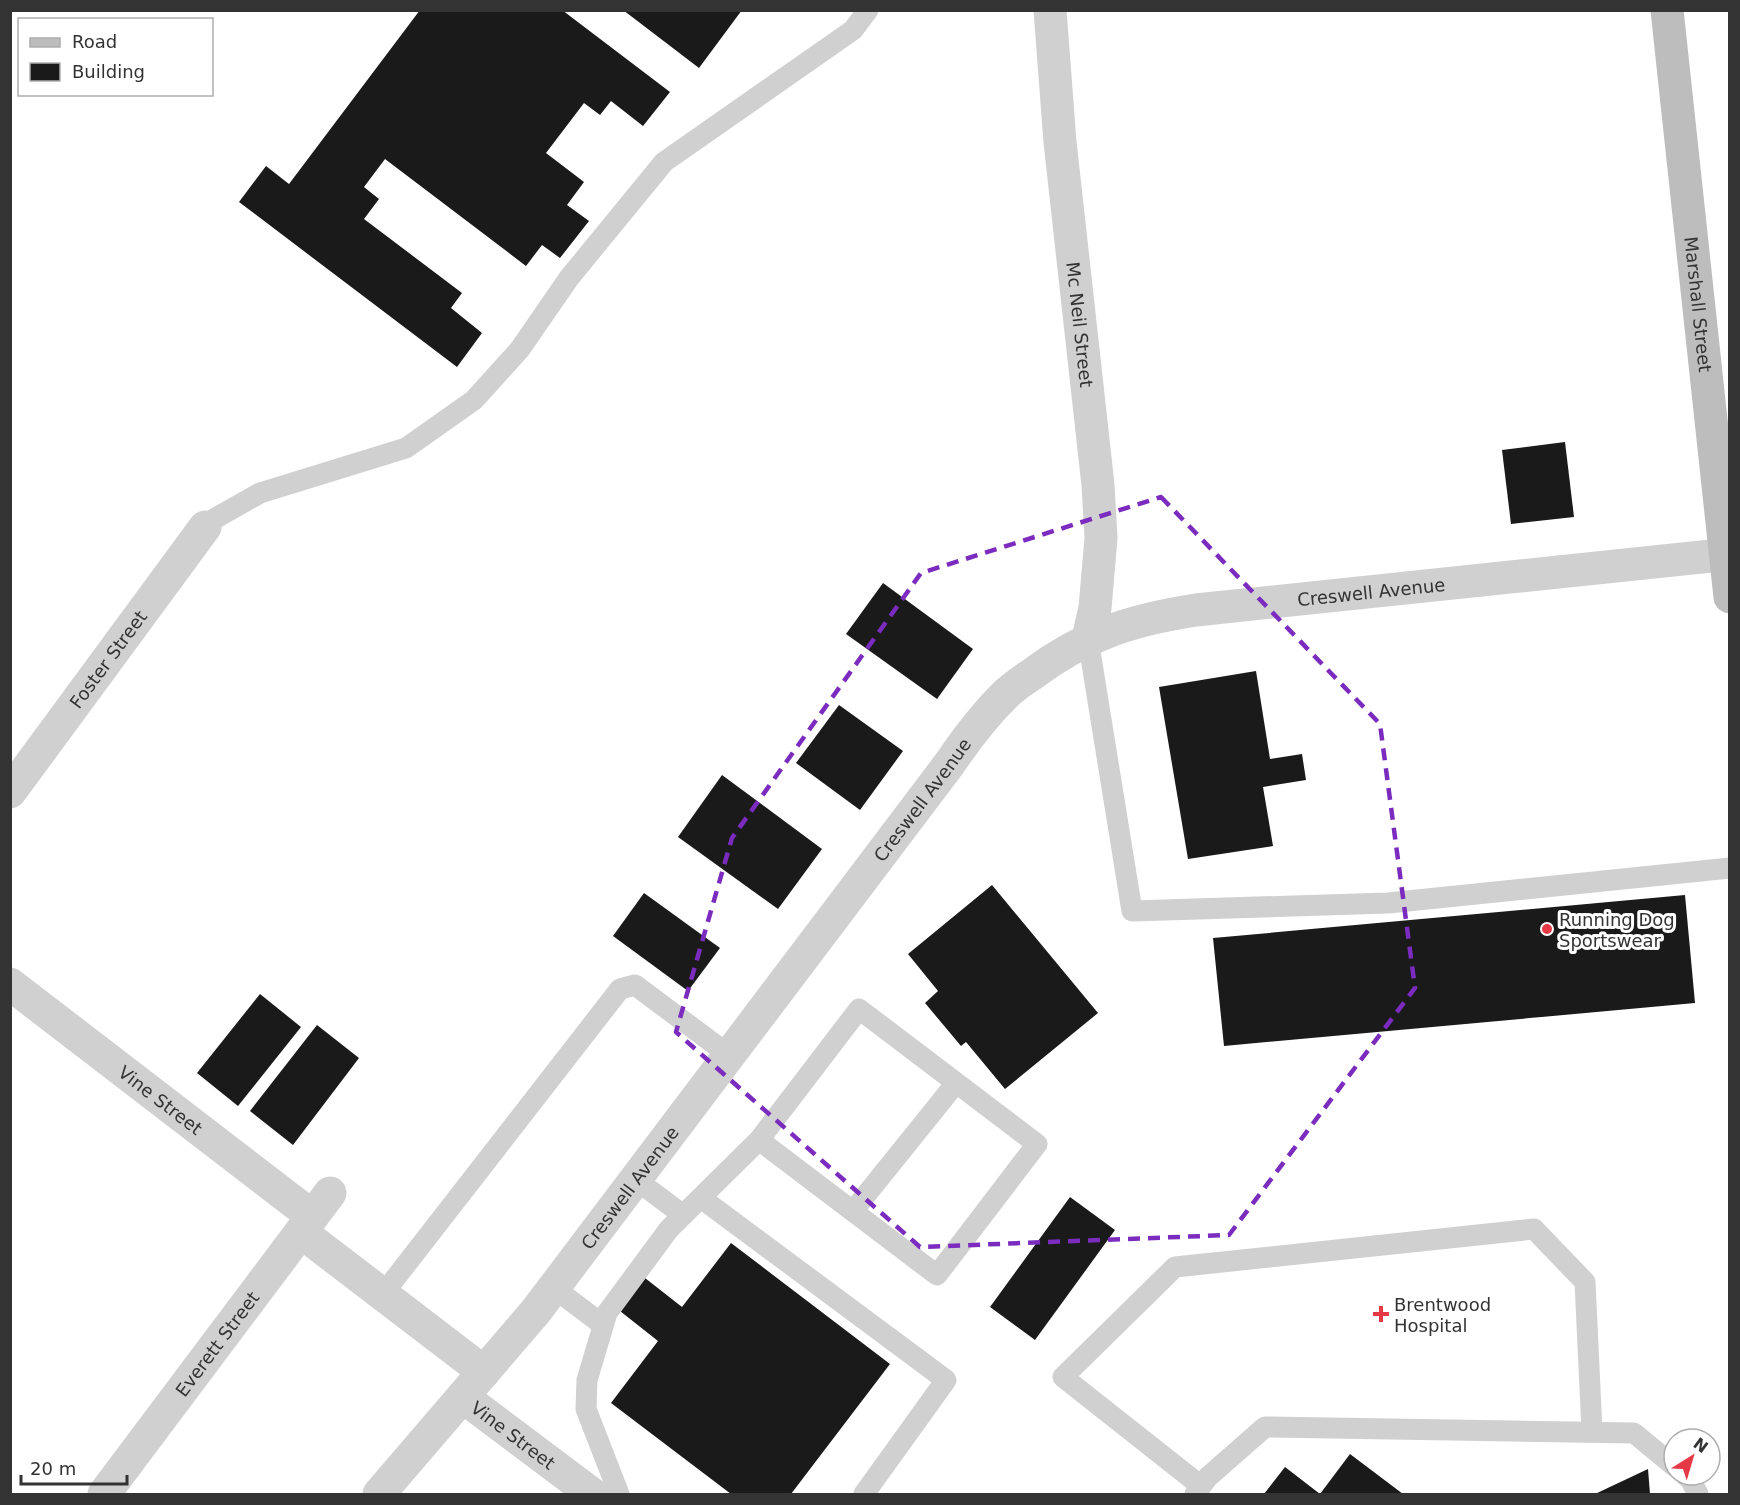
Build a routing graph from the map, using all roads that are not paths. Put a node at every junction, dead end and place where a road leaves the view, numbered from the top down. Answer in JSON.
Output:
{"nodes":[{"id":1,"x":868,"y":10,"type":"edge"},
{"id":2,"x":1050,"y":10,"type":"edge"},
{"id":3,"x":1668,"y":10,"type":"edge"},
{"id":4,"x":205,"y":527,"type":"joint"},
{"id":5,"x":1727,"y":555,"type":"edge"},
{"id":6,"x":1730,"y":597,"type":"edge"},
{"id":7,"x":1088,"y":639,"type":"junction"},
{"id":8,"x":10,"y":792,"type":"edge"},
{"id":9,"x":1730,"y":868,"type":"edge"},
{"id":10,"x":10,"y":984,"type":"edge"},
{"id":11,"x":729,"y":1055,"type":"junction"},
{"id":12,"x":956,"y":1083,"type":"junction"},
{"id":13,"x":759,"y":1140,"type":"junction"},
{"id":14,"x":635,"y":1179,"type":"junction"},
{"id":15,"x":701,"y":1198,"type":"junction"},
{"id":16,"x":852,"y":1211,"type":"junction"},
{"id":17,"x":314,"y":1214,"type":"junction"},
{"id":18,"x":683,"y":1215,"type":"junction"},
{"id":19,"x":554,"y":1288,"type":"junction"},
{"id":20,"x":382,"y":1294,"type":"junction"},
{"id":21,"x":603,"y":1325,"type":"junction"},
{"id":22,"x":484,"y":1372,"type":"junction"},
{"id":23,"x":463,"y":1397,"type":"junction"},
{"id":24,"x":1592,"y":1431,"type":"junction"},
{"id":25,"x":1662,"y":1456,"type":"edge"},
{"id":26,"x":1198,"y":1490,"type":"edge"},
{"id":27,"x":104,"y":1494,"type":"edge"},
{"id":28,"x":379,"y":1494,"type":"edge"},
{"id":29,"x":592,"y":1494,"type":"edge"},
{"id":30,"x":619,"y":1494,"type":"edge"},
{"id":31,"x":864,"y":1494,"type":"edge"}],
"edges":[{"from":1,"to":4,"type":"lane"},
{"from":2,"to":7,"type":"street","name":"Mc Neil Street"},
{"from":3,"to":5,"type":"street","name":"Marshall Street"},
{"from":4,"to":8,"type":"street","name":"Foster Street"},
{"from":5,"to":6,"type":"street","name":"Marshall Street"},
{"from":5,"to":7,"type":"street","name":"Creswell Avenue"},
{"from":7,"to":9,"type":"lane"},
{"from":7,"to":11,"type":"street","name":"Creswell Avenue"},
{"from":10,"to":17,"type":"street","name":"Vine Street"},
{"from":11,"to":14,"type":"street","name":"Creswell Avenue"},
{"from":11,"to":20,"type":"lane"},
{"from":12,"to":13,"type":"lane"},
{"from":12,"to":16,"type":"lane"},
{"from":12,"to":16,"type":"lane"},
{"from":13,"to":15,"type":"lane"},
{"from":13,"to":16,"type":"lane"},
{"from":14,"to":18,"type":"lane"},
{"from":14,"to":19,"type":"street","name":"Creswell Avenue"},
{"from":15,"to":18,"type":"lane"},
{"from":15,"to":31,"type":"lane"},
{"from":17,"to":20,"type":"street","name":"Vine Street"},
{"from":17,"to":27,"type":"street","name":"Everett Street"},
{"from":18,"to":21,"type":"lane"},
{"from":19,"to":21,"type":"lane"},
{"from":19,"to":22,"type":"street","name":"Creswell Avenue"},
{"from":20,"to":22,"type":"street","name":"Vine Street"},
{"from":21,"to":30,"type":"lane"},
{"from":22,"to":23,"type":"street","name":"Creswell Avenue"},
{"from":23,"to":28,"type":"street","name":"Creswell Avenue"},
{"from":23,"to":29,"type":"street","name":"Vine Street"},
{"from":24,"to":25,"type":"lane"},
{"from":24,"to":26,"type":"lane"},
{"from":24,"to":26,"type":"lane"}]}
